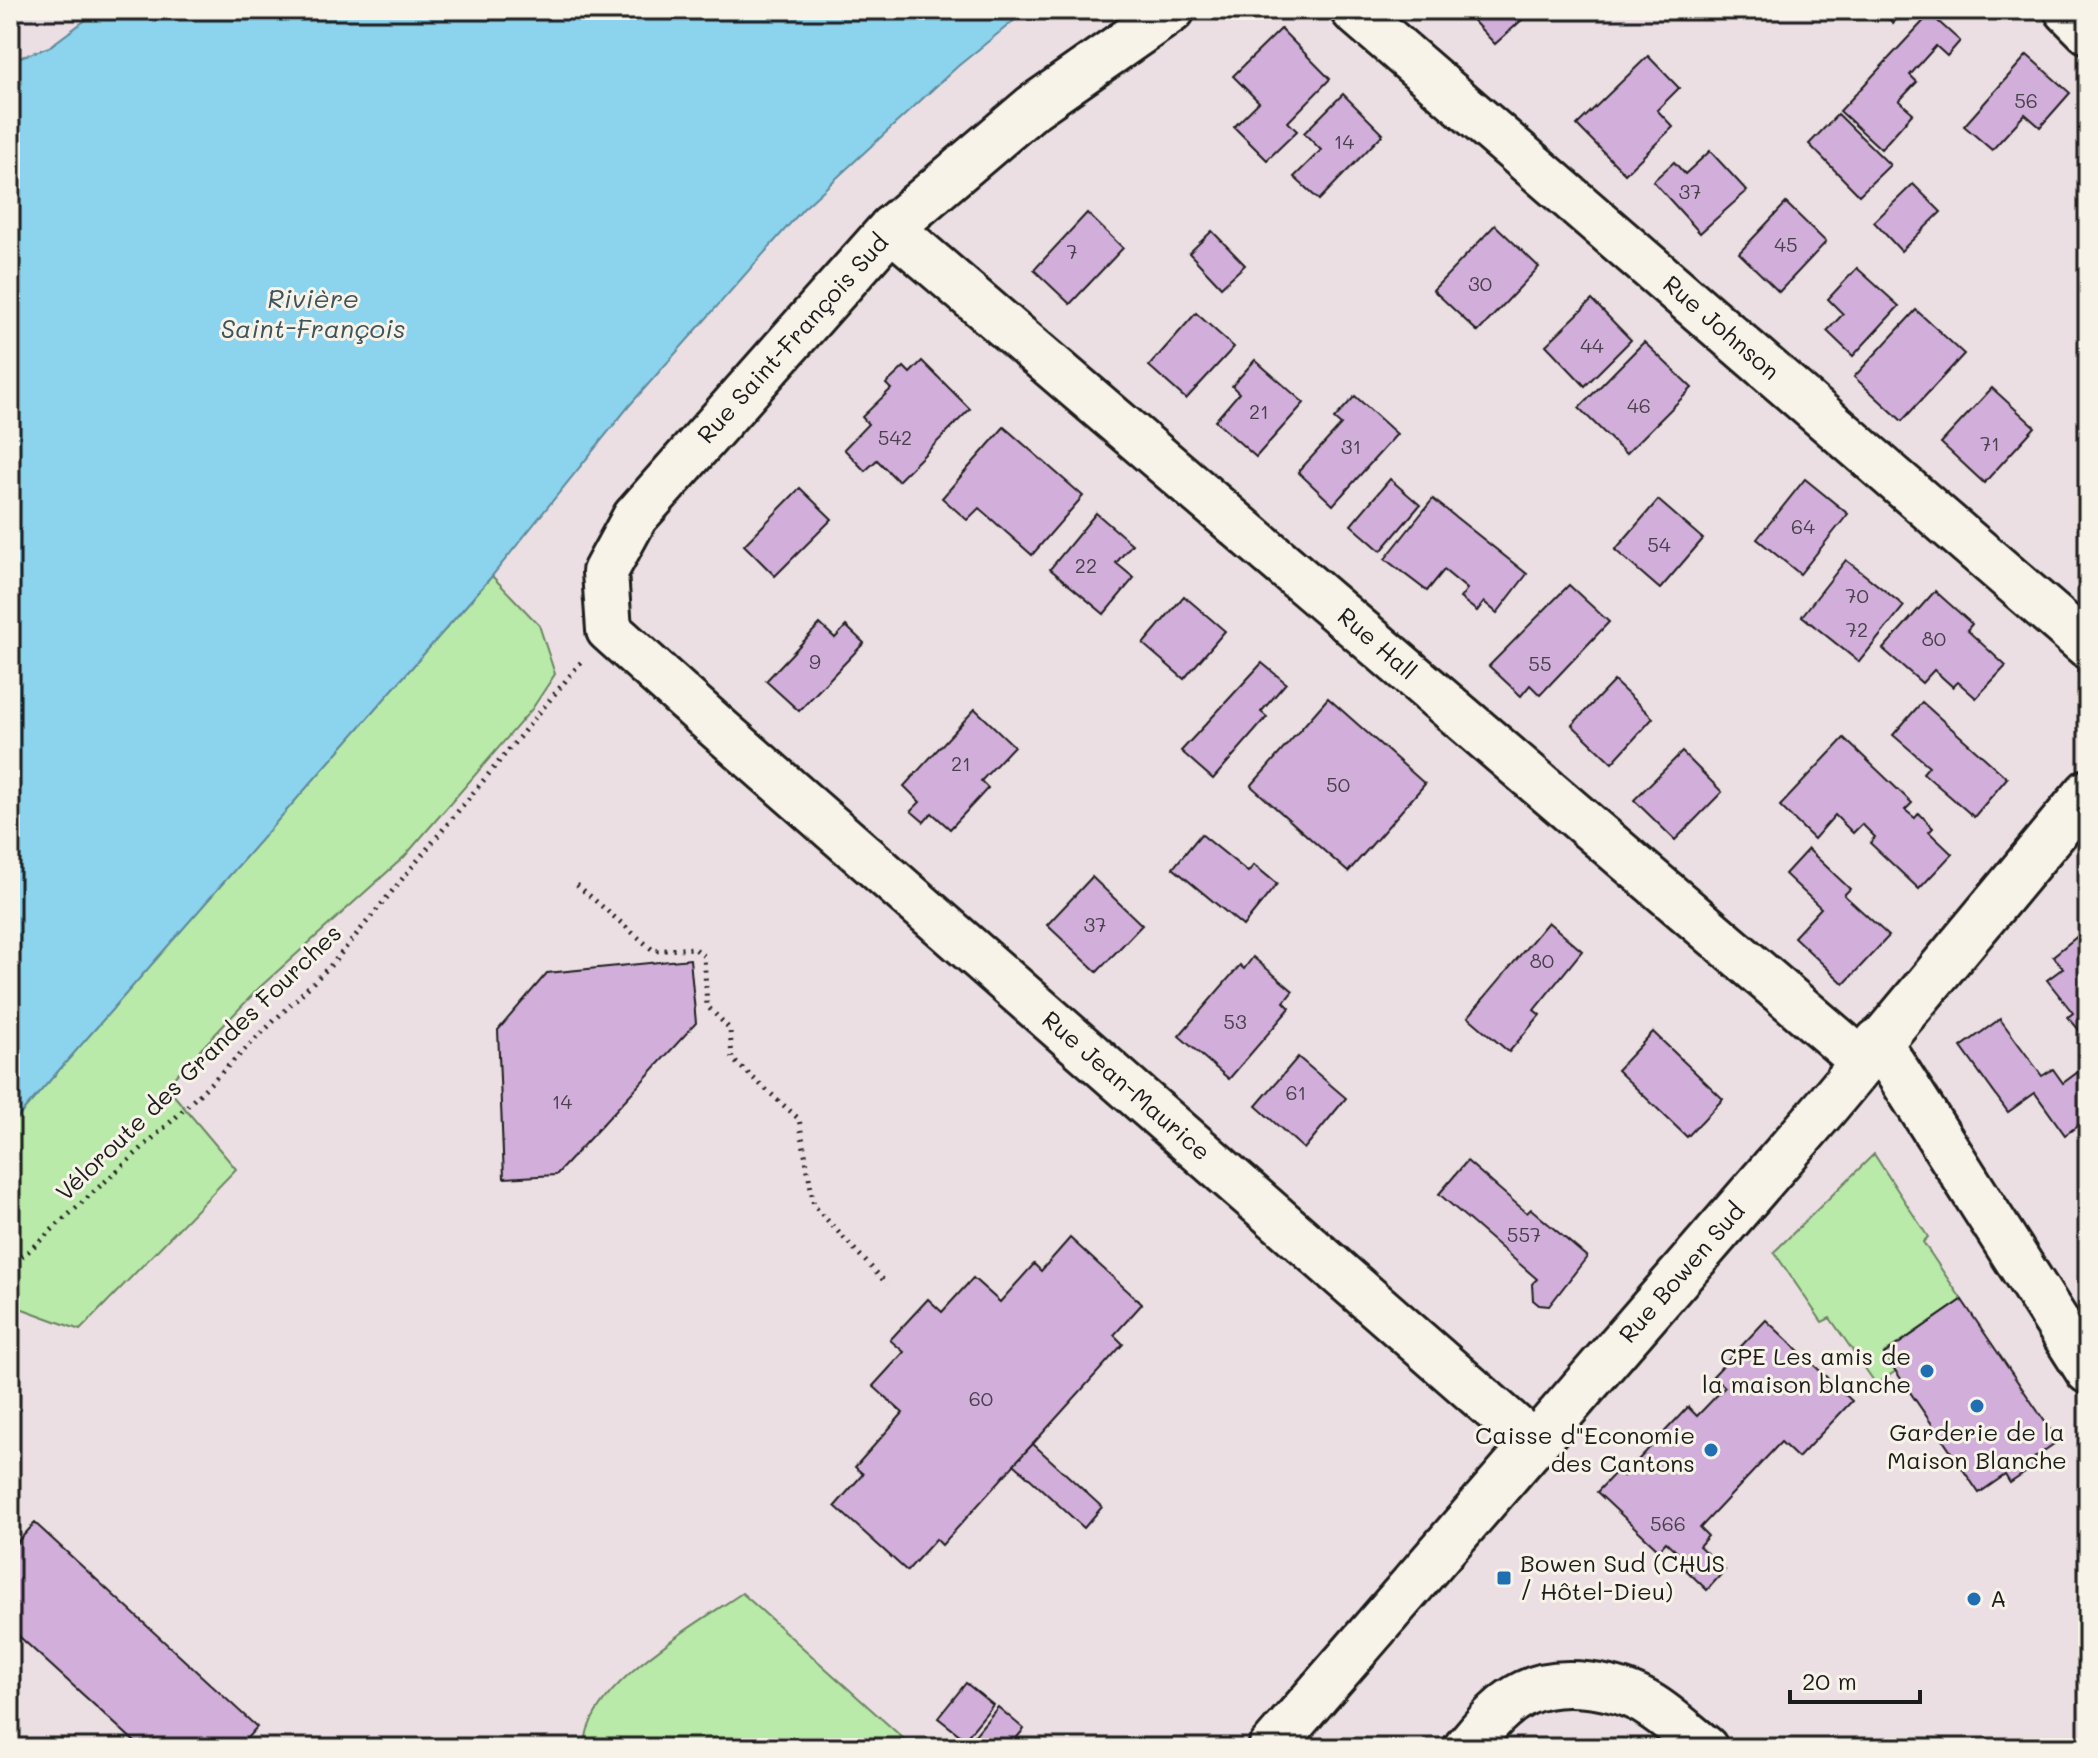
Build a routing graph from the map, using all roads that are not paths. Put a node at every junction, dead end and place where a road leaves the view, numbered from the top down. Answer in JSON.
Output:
{"nodes":[{"id":1,"x":1172,"y":10,"type":"edge"},
{"id":2,"x":1353,"y":10,"type":"edge"},
{"id":3,"x":2067,"y":10,"type":"edge"},
{"id":4,"x":2088,"y":31,"type":"edge"},
{"id":5,"x":891,"y":228,"type":"junction"},
{"id":6,"x":2088,"y":646,"type":"edge"},
{"id":7,"x":718,"y":728,"type":"joint"},
{"id":8,"x":2088,"y":792,"type":"edge"},
{"id":9,"x":1870,"y":1051,"type":"junction"},
{"id":10,"x":2088,"y":1371,"type":"edge"},
{"id":11,"x":1534,"y":1444,"type":"junction"},
{"id":12,"x":1271,"y":1748,"type":"edge"},
{"id":13,"x":1466,"y":1748,"type":"edge"},
{"id":14,"x":1705,"y":1748,"type":"edge"}],
"edges":[{"from":1,"to":5,"type":"street","name":"Rue Saint-François Sud"},
{"from":2,"to":6,"type":"street","name":"Rue Johnson"},
{"from":3,"to":4,"type":"street"},
{"from":5,"to":7,"type":"street","name":"Rue Saint-François Sud"},
{"from":5,"to":9,"type":"street","name":"Rue Hall"},
{"from":7,"to":11,"type":"street","name":"Rue Jean-Maurice"},
{"from":8,"to":9,"type":"street","name":"Rue Bowen Sud"},
{"from":9,"to":10,"type":"street","name":"Rue Hall"},
{"from":9,"to":11,"type":"street","name":"Rue Bowen Sud"},
{"from":11,"to":12,"type":"street","name":"Rue Bowen Sud"},
{"from":13,"to":14,"type":"street"}]}
